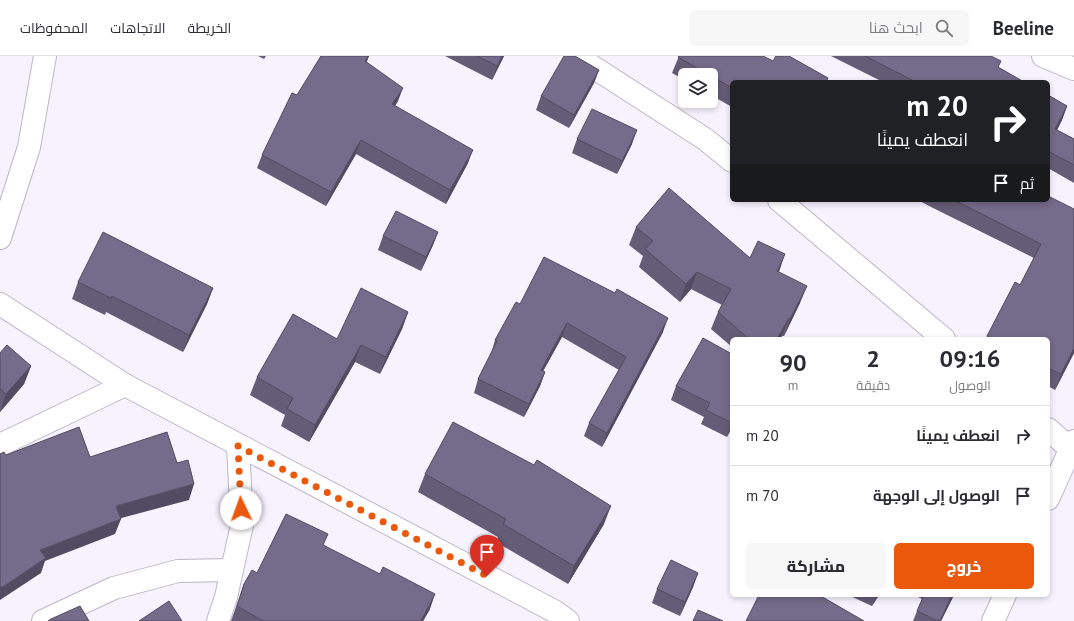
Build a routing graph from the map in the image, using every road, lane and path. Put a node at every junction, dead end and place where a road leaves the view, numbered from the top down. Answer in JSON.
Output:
{"nodes":[{"id":1,"x":44,"y":56,"type":"edge"},
{"id":2,"x":576,"y":56,"type":"edge"},
{"id":3,"x":1043,"y":56,"type":"edge"},
{"id":4,"x":1074,"y":70,"type":"edge"},
{"id":5,"x":730,"y":159,"type":"edge"},
{"id":6,"x":781,"y":202,"type":"edge"},
{"id":7,"x":0,"y":238,"type":"edge"},
{"id":8,"x":0,"y":304,"type":"edge"},
{"id":9,"x":942,"y":337,"type":"edge"},
{"id":10,"x":125,"y":385,"type":"junction"},
{"id":11,"x":1050,"y":430,"type":"edge"},
{"id":12,"x":0,"y":444,"type":"edge"},
{"id":13,"x":238,"y":446,"type":"junction"},
{"id":14,"x":1073,"y":447,"type":"edge"},
{"id":15,"x":1050,"y":495,"type":"edge"},
{"id":16,"x":230,"y":570,"type":"junction"},
{"id":17,"x":1004,"y":597,"type":"edge"},
{"id":18,"x":43,"y":621,"type":"edge"},
{"id":19,"x":218,"y":621,"type":"edge"},
{"id":20,"x":568,"y":621,"type":"edge"},
{"id":21,"x":993,"y":621,"type":"edge"}],
"edges":[{"from":1,"to":7,"type":"street"},
{"from":2,"to":5,"type":"street"},
{"from":3,"to":4,"type":"street"},
{"from":6,"to":9,"type":"street"},
{"from":8,"to":10,"type":"street"},
{"from":10,"to":12,"type":"street"},
{"from":10,"to":13,"type":"street"},
{"from":11,"to":14,"type":"street"},
{"from":13,"to":16,"type":"street"},
{"from":13,"to":20,"type":"street"},
{"from":14,"to":15,"type":"street"},
{"from":16,"to":18,"type":"street"},
{"from":16,"to":19,"type":"street"},
{"from":17,"to":21,"type":"street"}]}
